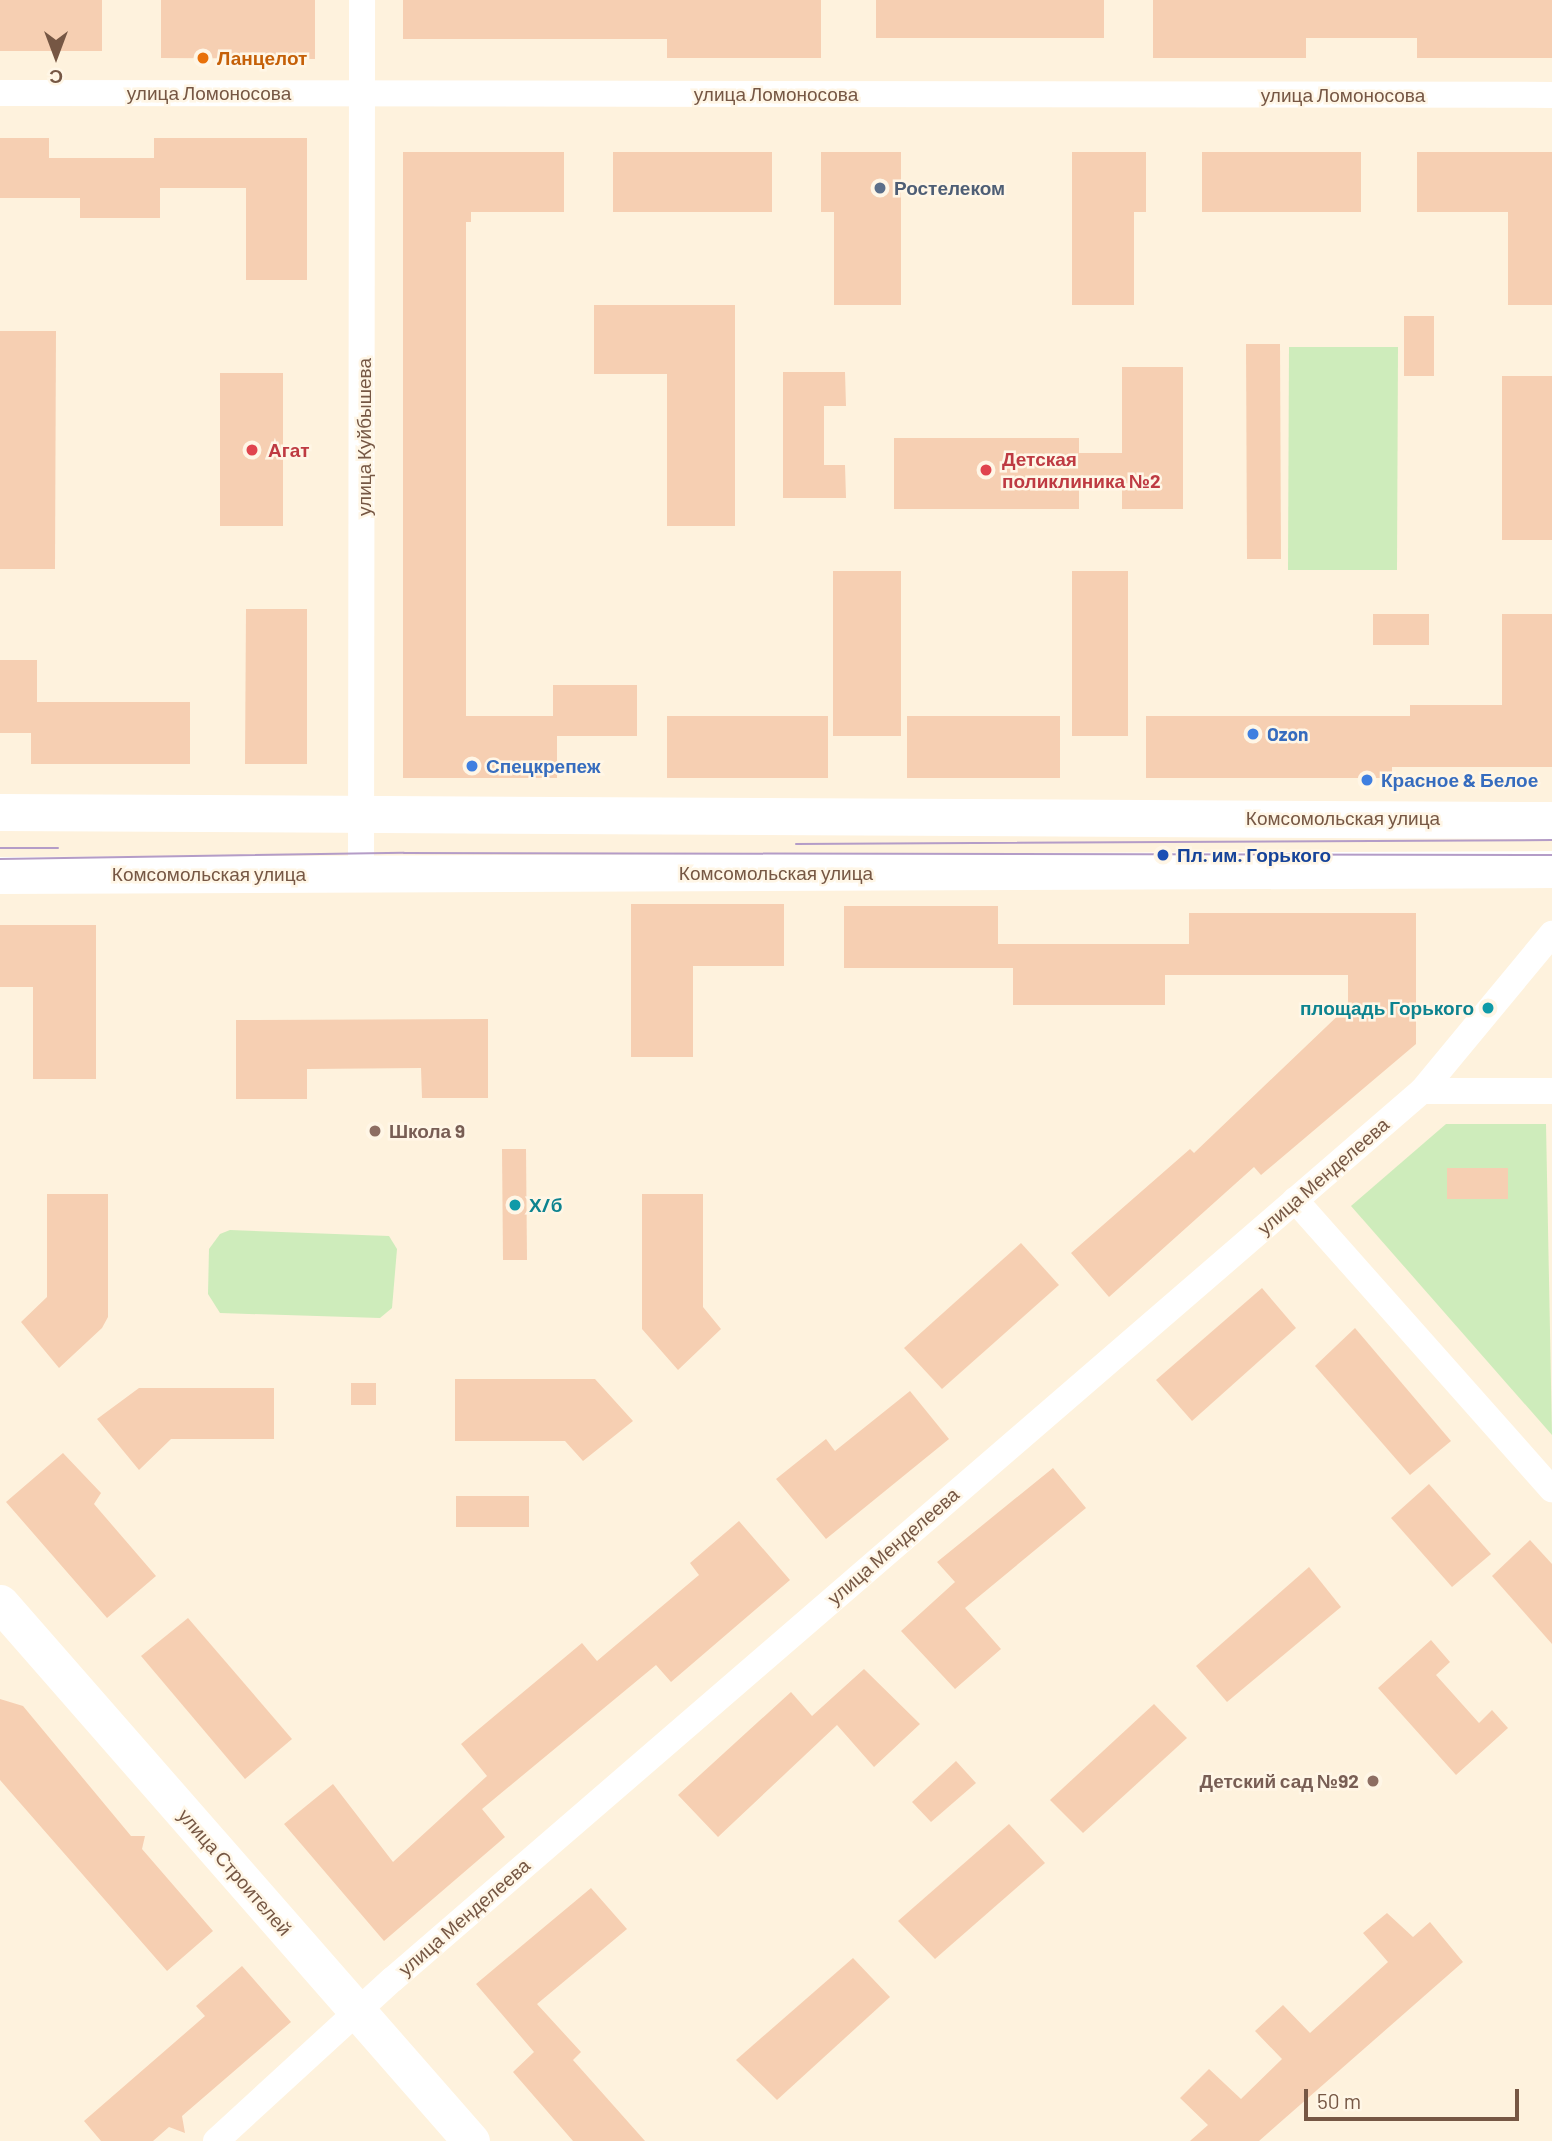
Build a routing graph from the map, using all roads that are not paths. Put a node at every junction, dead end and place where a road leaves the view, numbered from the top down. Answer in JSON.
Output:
{"nodes":[{"id":1,"x":362,"y":0,"type":"edge"},
{"id":2,"x":0,"y":93,"type":"edge"},
{"id":3,"x":362,"y":93,"type":"junction"},
{"id":4,"x":1552,"y":95,"type":"edge"},
{"id":5,"x":0,"y":812,"type":"edge"},
{"id":6,"x":361,"y":813,"type":"junction"},
{"id":7,"x":1552,"y":820,"type":"edge"},
{"id":8,"x":1552,"y":869,"type":"edge"},
{"id":9,"x":361,"y":874,"type":"junction"},
{"id":10,"x":0,"y":875,"type":"edge"},
{"id":11,"x":1552,"y":934,"type":"edge"},
{"id":12,"x":1422,"y":1091,"type":"junction"},
{"id":13,"x":1552,"y":1091,"type":"edge"},
{"id":14,"x":1295,"y":1200,"type":"junction"},
{"id":15,"x":1552,"y":1489,"type":"edge"},
{"id":16,"x":0,"y":1604,"type":"edge"},
{"id":17,"x":358,"y":2012,"type":"junction"},
{"id":18,"x":216,"y":2141,"type":"edge"},
{"id":19,"x":471,"y":2141,"type":"edge"}],
"edges":[{"from":1,"to":3,"type":"street","name":"улица Куйбышева"},
{"from":2,"to":3,"type":"street","name":"улица Ломоносова"},
{"from":3,"to":4,"type":"street","name":"улица Ломоносова"},
{"from":3,"to":6,"type":"street","name":"улица Куйбышева"},
{"from":5,"to":6,"type":"main road","name":"Комсомольская улица"},
{"from":6,"to":7,"type":"main road","name":"Комсомольская улица"},
{"from":6,"to":9,"type":"street","name":"улица Куйбышева"},
{"from":8,"to":9,"type":"main road","name":"Комсомольская улица"},
{"from":9,"to":10,"type":"main road","name":"Комсомольская улица"},
{"from":11,"to":12,"type":"street","name":"улица Менделеева"},
{"from":12,"to":13,"type":"street"},
{"from":12,"to":14,"type":"street","name":"улица Менделеева"},
{"from":14,"to":15,"type":"street"},
{"from":14,"to":17,"type":"street","name":"улица Менделеева"},
{"from":16,"to":17,"type":"main road","name":"улица Строителей"},
{"from":17,"to":18,"type":"street","name":"улица Менделеева"},
{"from":17,"to":19,"type":"main road","name":"улица Строителей"}]}
